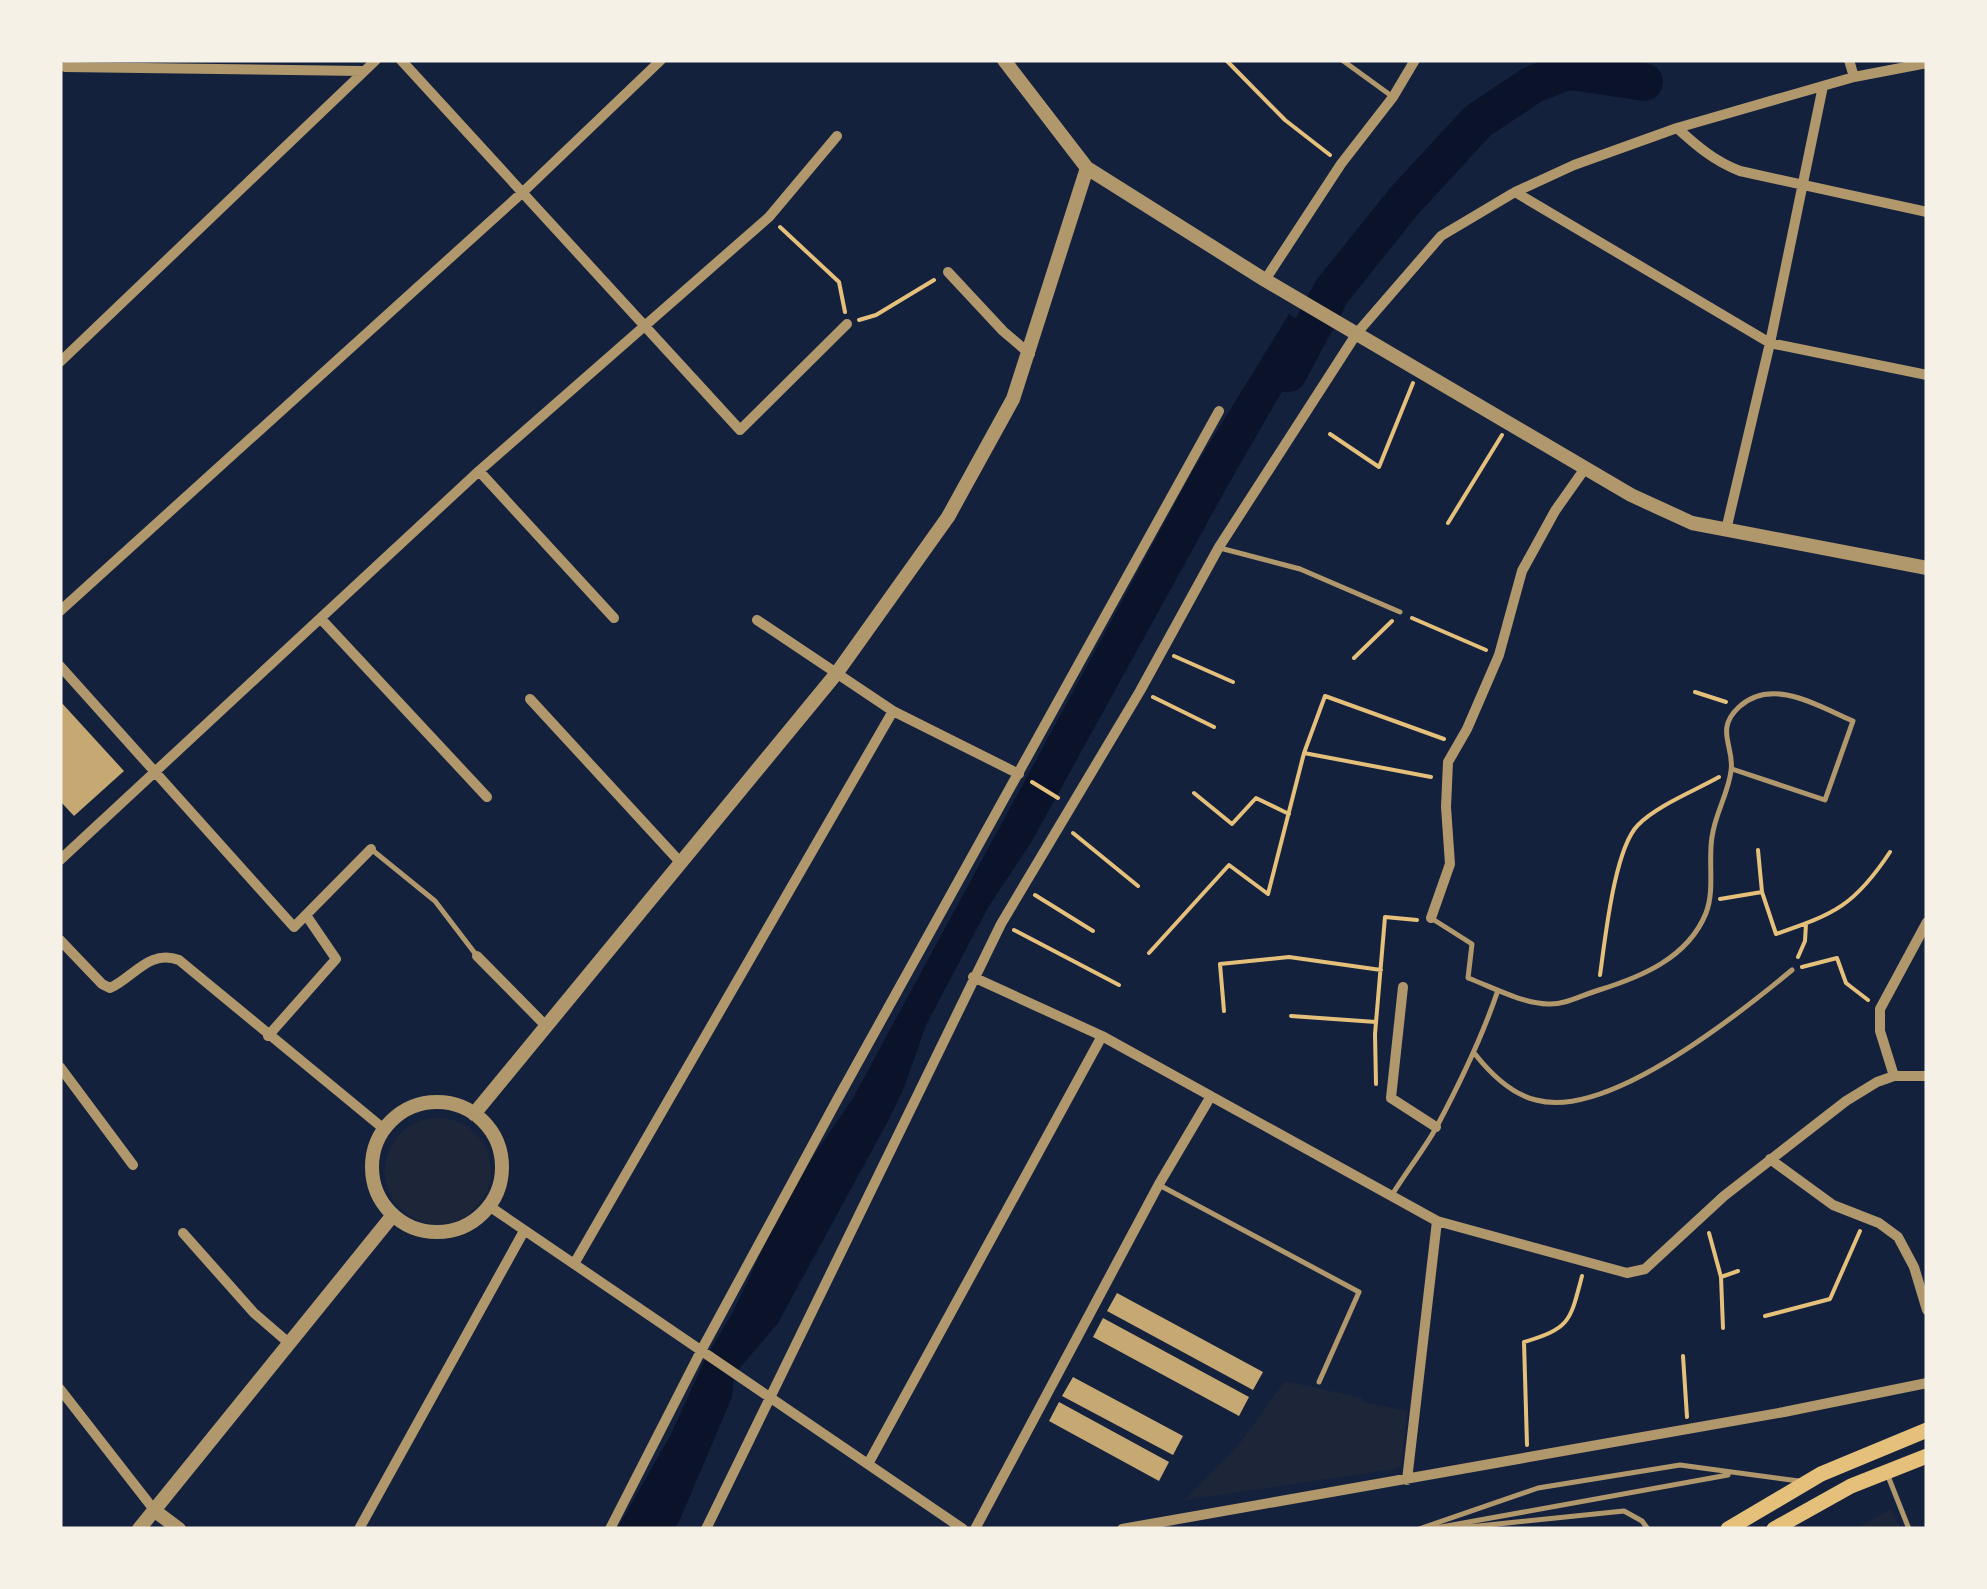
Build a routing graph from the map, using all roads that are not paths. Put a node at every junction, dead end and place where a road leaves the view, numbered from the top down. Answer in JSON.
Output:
{"nodes":[{"id":1,"x":401,"y":60,"type":"edge"},
{"id":2,"x":661,"y":60,"type":"edge"},
{"id":3,"x":1004,"y":60,"type":"edge"},
{"id":4,"x":1342,"y":60,"type":"edge"},
{"id":5,"x":1414,"y":60,"type":"edge"},
{"id":6,"x":1849,"y":60,"type":"edge"},
{"id":7,"x":1927,"y":64,"type":"edge"},
{"id":8,"x":367,"y":65,"type":"edge"},
{"id":9,"x":66,"y":66,"type":"edge"},
{"id":10,"x":1854,"y":77,"type":"junction"},
{"id":11,"x":1823,"y":86,"type":"junction"},
{"id":12,"x":1393,"y":96,"type":"junction"},
{"id":13,"x":1678,"y":128,"type":"junction"},
{"id":14,"x":837,"y":136,"type":"dead end"},
{"id":15,"x":1087,"y":168,"type":"junction"},
{"id":16,"x":1802,"y":184,"type":"junction"},
{"id":17,"x":524,"y":191,"type":"junction"},
{"id":18,"x":1515,"y":192,"type":"junction"},
{"id":19,"x":1927,"y":212,"type":"edge"},
{"id":20,"x":948,"y":272,"type":"road end"},
{"id":21,"x":1265,"y":280,"type":"junction"},
{"id":22,"x":644,"y":324,"type":"junction"},
{"id":23,"x":847,"y":324,"type":"road end"},
{"id":24,"x":1356,"y":333,"type":"junction"},
{"id":25,"x":1770,"y":343,"type":"junction"},
{"id":26,"x":1030,"y":354,"type":"junction"},
{"id":27,"x":60,"y":362,"type":"edge"},
{"id":28,"x":1927,"y":375,"type":"edge"},
{"id":29,"x":1219,"y":411,"type":"dead end"},
{"id":30,"x":1586,"y":467,"type":"junction"},
{"id":31,"x":479,"y":471,"type":"junction"},
{"id":32,"x":1726,"y":530,"type":"junction"},
{"id":33,"x":1219,"y":548,"type":"junction"},
{"id":34,"x":1927,"y":568,"type":"edge"},
{"id":35,"x":60,"y":611,"type":"edge"},
{"id":36,"x":1400,"y":612,"type":"road end"},
{"id":37,"x":614,"y":618,"type":"dead end"},
{"id":38,"x":322,"y":620,"type":"junction"},
{"id":39,"x":758,"y":620,"type":"dead end"},
{"id":40,"x":60,"y":666,"type":"edge"},
{"id":41,"x":836,"y":674,"type":"junction"},
{"id":42,"x":530,"y":700,"type":"dead end"},
{"id":43,"x":893,"y":711,"type":"junction"},
{"id":44,"x":1732,"y":769,"type":"junction"},
{"id":45,"x":156,"y":771,"type":"junction"},
{"id":46,"x":1022,"y":776,"type":"junction"},
{"id":47,"x":487,"y":796,"type":"dead end"},
{"id":48,"x":371,"y":849,"type":"joint"},
{"id":49,"x":60,"y":860,"type":"edge"},
{"id":50,"x":680,"y":862,"type":"junction"},
{"id":51,"x":306,"y":916,"type":"junction"},
{"id":52,"x":1431,"y":918,"type":"joint"},
{"id":53,"x":1927,"y":922,"type":"edge"},
{"id":54,"x":60,"y":940,"type":"edge"},
{"id":55,"x":478,"y":956,"type":"joint"},
{"id":56,"x":1792,"y":970,"type":"road end"},
{"id":57,"x":973,"y":977,"type":"junction"},
{"id":58,"x":1404,"y":987,"type":"dead end"},
{"id":59,"x":1498,"y":990,"type":"junction"},
{"id":60,"x":546,"y":1026,"type":"junction"},
{"id":61,"x":268,"y":1036,"type":"junction"},
{"id":62,"x":1102,"y":1036,"type":"junction"},
{"id":63,"x":1475,"y":1054,"type":"junction"},
{"id":64,"x":60,"y":1068,"type":"edge"},
{"id":65,"x":1894,"y":1076,"type":"junction"},
{"id":66,"x":1927,"y":1076,"type":"edge"},
{"id":67,"x":1211,"y":1096,"type":"junction"},
{"id":68,"x":474,"y":1114,"type":"junction"},
{"id":69,"x":1436,"y":1127,"type":"junction"},
{"id":70,"x":384,"y":1129,"type":"junction"},
{"id":71,"x":1770,"y":1159,"type":"junction"},
{"id":72,"x":133,"y":1165,"type":"dead end"},
{"id":73,"x":1159,"y":1184,"type":"junction"},
{"id":74,"x":1391,"y":1196,"type":"junction"},
{"id":75,"x":489,"y":1206,"type":"junction"},
{"id":76,"x":393,"y":1215,"type":"junction"},
{"id":77,"x":1437,"y":1221,"type":"junction"},
{"id":78,"x":524,"y":1231,"type":"junction"},
{"id":79,"x":183,"y":1234,"type":"dead end"},
{"id":80,"x":574,"y":1264,"type":"junction"},
{"id":81,"x":1927,"y":1310,"type":"edge"},
{"id":82,"x":290,"y":1344,"type":"junction"},
{"id":83,"x":704,"y":1353,"type":"junction"},
{"id":84,"x":1319,"y":1382,"type":"dead end"},
{"id":85,"x":1927,"y":1382,"type":"edge"},
{"id":86,"x":60,"y":1389,"type":"edge"},
{"id":87,"x":771,"y":1399,"type":"junction"},
{"id":88,"x":1927,"y":1430,"type":"edge"},
{"id":89,"x":1927,"y":1456,"type":"edge"},
{"id":90,"x":868,"y":1464,"type":"junction"},
{"id":91,"x":1886,"y":1472,"type":"junction"},
{"id":92,"x":1736,"y":1474,"type":"junction"},
{"id":93,"x":1406,"y":1480,"type":"junction"},
{"id":94,"x":1807,"y":1482,"type":"junction"},
{"id":95,"x":155,"y":1511,"type":"junction"},
{"id":96,"x":139,"y":1529,"type":"edge"},
{"id":97,"x":179,"y":1529,"type":"edge"},
{"id":98,"x":359,"y":1529,"type":"edge"},
{"id":99,"x":610,"y":1529,"type":"edge"},
{"id":100,"x":706,"y":1529,"type":"edge"},
{"id":101,"x":963,"y":1529,"type":"edge"},
{"id":102,"x":974,"y":1529,"type":"edge"},
{"id":103,"x":1122,"y":1529,"type":"edge"},
{"id":104,"x":1419,"y":1529,"type":"edge"},
{"id":105,"x":1430,"y":1529,"type":"edge"},
{"id":106,"x":1449,"y":1529,"type":"edge"},
{"id":107,"x":1648,"y":1529,"type":"edge"},
{"id":108,"x":1728,"y":1529,"type":"edge"},
{"id":109,"x":1774,"y":1529,"type":"edge"},
{"id":110,"x":1908,"y":1529,"type":"edge"}],
"edges":[{"from":1,"to":17,"type":"street"},
{"from":2,"to":17,"type":"street"},
{"from":3,"to":15,"type":"street"},
{"from":4,"to":12,"type":"lane"},
{"from":5,"to":12,"type":"street"},
{"from":6,"to":10,"type":"street"},
{"from":7,"to":10,"type":"street"},
{"from":8,"to":9,"type":"street"},
{"from":8,"to":27,"type":"street"},
{"from":10,"to":11,"type":"street"},
{"from":11,"to":13,"type":"street"},
{"from":11,"to":16,"type":"street"},
{"from":12,"to":21,"type":"street"},
{"from":13,"to":16,"type":"street"},
{"from":13,"to":18,"type":"street"},
{"from":14,"to":22,"type":"street"},
{"from":15,"to":21,"type":"street"},
{"from":15,"to":26,"type":"street"},
{"from":16,"to":19,"type":"street"},
{"from":16,"to":25,"type":"street"},
{"from":17,"to":22,"type":"street"},
{"from":17,"to":35,"type":"street"},
{"from":18,"to":24,"type":"street"},
{"from":18,"to":25,"type":"street"},
{"from":20,"to":26,"type":"street"},
{"from":21,"to":24,"type":"street"},
{"from":22,"to":23,"type":"street"},
{"from":22,"to":31,"type":"street"},
{"from":24,"to":30,"type":"street"},
{"from":24,"to":33,"type":"street"},
{"from":25,"to":28,"type":"street"},
{"from":25,"to":32,"type":"street"},
{"from":26,"to":41,"type":"street"},
{"from":29,"to":46,"type":"street"},
{"from":30,"to":32,"type":"street"},
{"from":30,"to":52,"type":"street"},
{"from":31,"to":37,"type":"street"},
{"from":31,"to":38,"type":"street"},
{"from":32,"to":34,"type":"street"},
{"from":33,"to":36,"type":"lane"},
{"from":33,"to":57,"type":"street"},
{"from":38,"to":45,"type":"street"},
{"from":38,"to":47,"type":"street"},
{"from":39,"to":41,"type":"street"},
{"from":40,"to":45,"type":"street"},
{"from":41,"to":43,"type":"street"},
{"from":41,"to":50,"type":"street"},
{"from":42,"to":50,"type":"street"},
{"from":43,"to":46,"type":"street"},
{"from":43,"to":80,"type":"street"},
{"from":44,"to":44,"type":"lane"},
{"from":44,"to":59,"type":"lane"},
{"from":45,"to":49,"type":"street"},
{"from":45,"to":51,"type":"street"},
{"from":46,"to":83,"type":"street"},
{"from":48,"to":51,"type":"street"},
{"from":48,"to":55,"type":"lane"},
{"from":50,"to":60,"type":"street"},
{"from":51,"to":61,"type":"street"},
{"from":52,"to":59,"type":"lane"},
{"from":53,"to":65,"type":"street"},
{"from":54,"to":61,"type":"street"},
{"from":55,"to":60,"type":"street"},
{"from":56,"to":63,"type":"lane"},
{"from":57,"to":62,"type":"street"},
{"from":57,"to":87,"type":"street"},
{"from":58,"to":69,"type":"street"},
{"from":59,"to":63,"type":"lane"},
{"from":60,"to":68,"type":"street"},
{"from":61,"to":70,"type":"street"},
{"from":62,"to":67,"type":"street"},
{"from":62,"to":90,"type":"street"},
{"from":63,"to":69,"type":"lane"},
{"from":64,"to":72,"type":"street"},
{"from":65,"to":66,"type":"street"},
{"from":65,"to":71,"type":"street"},
{"from":67,"to":73,"type":"street"},
{"from":67,"to":74,"type":"street"},
{"from":68,"to":70,"type":"street"},
{"from":68,"to":75,"type":"street"},
{"from":69,"to":74,"type":"lane"},
{"from":70,"to":76,"type":"street"},
{"from":71,"to":77,"type":"street"},
{"from":71,"to":81,"type":"street"},
{"from":73,"to":84,"type":"lane"},
{"from":73,"to":102,"type":"street"},
{"from":74,"to":77,"type":"street"},
{"from":75,"to":76,"type":"street"},
{"from":75,"to":78,"type":"street"},
{"from":76,"to":82,"type":"street"},
{"from":77,"to":93,"type":"street"},
{"from":78,"to":80,"type":"street"},
{"from":78,"to":98,"type":"street"},
{"from":79,"to":82,"type":"street"},
{"from":80,"to":83,"type":"street"},
{"from":82,"to":95,"type":"street"},
{"from":83,"to":87,"type":"street"},
{"from":83,"to":99,"type":"street"},
{"from":85,"to":93,"type":"street"},
{"from":86,"to":95,"type":"street"},
{"from":87,"to":90,"type":"street"},
{"from":87,"to":100,"type":"street"},
{"from":88,"to":94,"type":"main road"},
{"from":89,"to":91,"type":"main road"},
{"from":90,"to":101,"type":"street"},
{"from":91,"to":109,"type":"main road"},
{"from":91,"to":110,"type":"lane"},
{"from":92,"to":94,"type":"lane"},
{"from":92,"to":104,"type":"lane"},
{"from":92,"to":105,"type":"lane"},
{"from":93,"to":103,"type":"street"},
{"from":94,"to":108,"type":"main road"},
{"from":95,"to":96,"type":"street"},
{"from":95,"to":97,"type":"street"},
{"from":106,"to":107,"type":"lane"}]}
